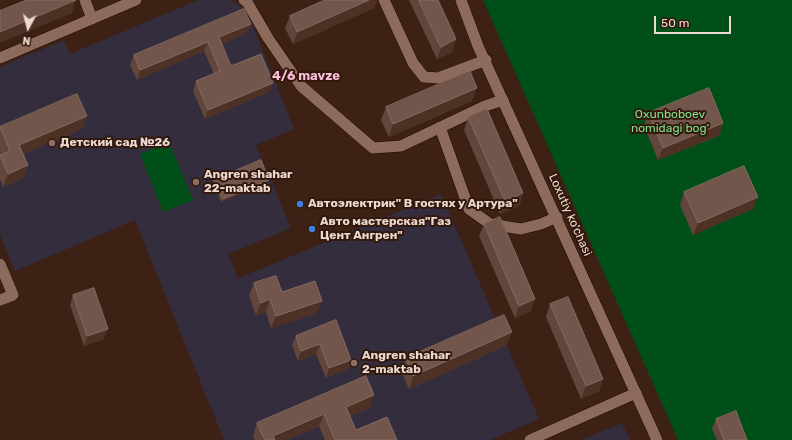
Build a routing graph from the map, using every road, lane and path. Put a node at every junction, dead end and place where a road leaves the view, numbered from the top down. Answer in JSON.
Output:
{"nodes":[{"id":1,"x":85,"y":0,"type":"edge"},
{"id":2,"x":136,"y":0,"type":"edge"},
{"id":3,"x":244,"y":0,"type":"edge"},
{"id":4,"x":384,"y":0,"type":"edge"},
{"id":5,"x":461,"y":0,"type":"edge"},
{"id":6,"x":92,"y":19,"type":"junction"},
{"id":7,"x":0,"y":58,"type":"edge"},
{"id":8,"x":486,"y":60,"type":"junction"},
{"id":9,"x":503,"y":100,"type":"junction"},
{"id":10,"x":440,"y":127,"type":"junction"},
{"id":11,"x":557,"y":217,"type":"junction"},
{"id":12,"x":0,"y":264,"type":"edge"},
{"id":13,"x":0,"y":300,"type":"edge"},
{"id":14,"x":636,"y":393,"type":"junction"},
{"id":15,"x":530,"y":440,"type":"edge"},
{"id":16,"x":657,"y":440,"type":"edge"}],
"edges":[{"from":1,"to":6,"type":"street"},
{"from":2,"to":6,"type":"street"},
{"from":3,"to":10,"type":"street"},
{"from":4,"to":8,"type":"street"},
{"from":5,"to":8,"type":"street","name":"Loxutiy ko'chasi"},
{"from":6,"to":7,"type":"street"},
{"from":8,"to":9,"type":"street","name":"Loxutiy ko'chasi"},
{"from":9,"to":10,"type":"street"},
{"from":9,"to":11,"type":"street","name":"Loxutiy ko'chasi"},
{"from":10,"to":11,"type":"street"},
{"from":11,"to":14,"type":"street","name":"Loxutiy ko'chasi"},
{"from":12,"to":13,"type":"street"},
{"from":14,"to":15,"type":"street"},
{"from":14,"to":16,"type":"street","name":"Loxutiy ko'chasi"}]}
